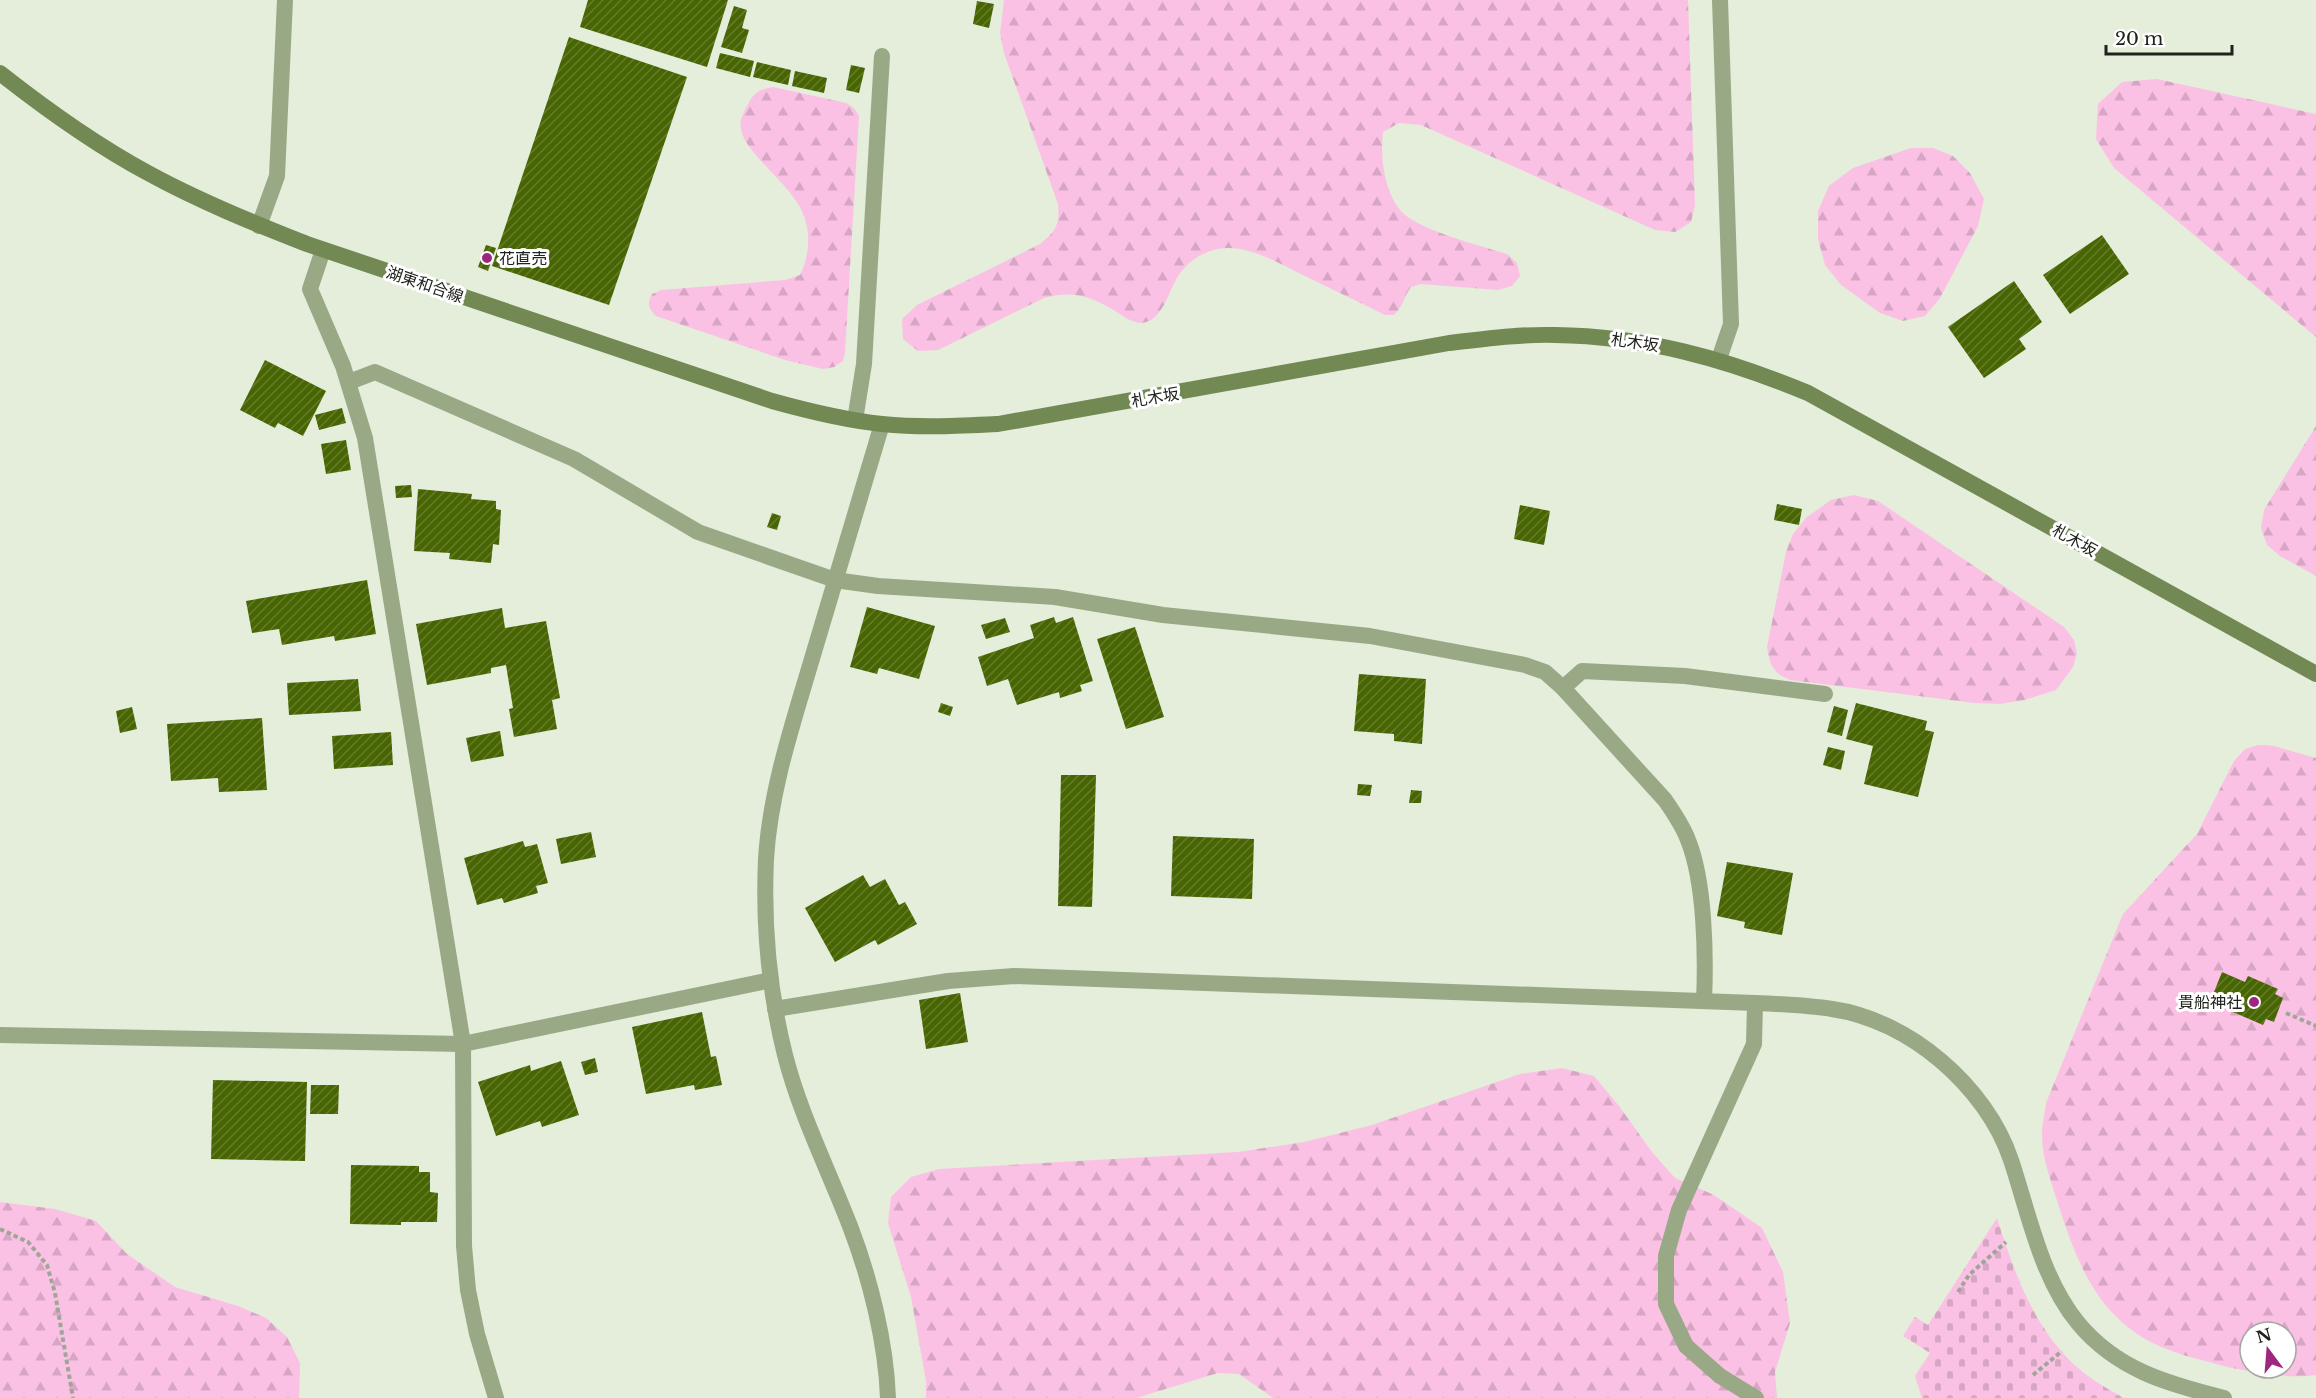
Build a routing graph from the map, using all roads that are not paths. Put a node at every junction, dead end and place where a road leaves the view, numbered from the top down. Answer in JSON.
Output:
{"nodes":[{"id":1,"x":285,"y":0,"type":"edge"},
{"id":2,"x":1720,"y":0,"type":"edge"},
{"id":3,"x":882,"y":56,"type":"dead end"},
{"id":4,"x":0,"y":73,"type":"edge"},
{"id":5,"x":259,"y":226,"type":"junction"},
{"id":6,"x":323,"y":250,"type":"junction"},
{"id":7,"x":1719,"y":359,"type":"junction"},
{"id":8,"x":349,"y":382,"type":"junction"},
{"id":9,"x":855,"y":420,"type":"junction"},
{"id":10,"x":882,"y":424,"type":"junction"},
{"id":11,"x":835,"y":580,"type":"junction"},
{"id":12,"x":2316,"y":674,"type":"edge"},
{"id":13,"x":1563,"y":688,"type":"junction"},
{"id":14,"x":1825,"y":694,"type":"dead end"},
{"id":15,"x":771,"y":980,"type":"junction"},
{"id":16,"x":1704,"y":1001,"type":"junction"},
{"id":17,"x":1755,"y":1003,"type":"junction"},
{"id":18,"x":775,"y":1009,"type":"junction"},
{"id":19,"x":0,"y":1035,"type":"edge"},
{"id":20,"x":463,"y":1044,"type":"junction"},
{"id":21,"x":496,"y":1398,"type":"edge"},
{"id":22,"x":888,"y":1398,"type":"edge"},
{"id":23,"x":1756,"y":1398,"type":"edge"},
{"id":24,"x":2224,"y":1398,"type":"edge"}],
"edges":[{"from":1,"to":5,"type":"street"},
{"from":2,"to":7,"type":"street"},
{"from":3,"to":9,"type":"street"},
{"from":4,"to":5,"type":"main road","name":"湖東和合線"},
{"from":5,"to":6,"type":"main road","name":"湖東和合線"},
{"from":6,"to":8,"type":"street"},
{"from":6,"to":9,"type":"main road","name":"湖東和合線"},
{"from":7,"to":10,"type":"main road","name":"札木坂"},
{"from":7,"to":12,"type":"main road","name":"札木坂"},
{"from":8,"to":11,"type":"street"},
{"from":8,"to":20,"type":"street"},
{"from":9,"to":10,"type":"main road","name":"湖東和合線"},
{"from":10,"to":11,"type":"street"},
{"from":11,"to":13,"type":"street"},
{"from":11,"to":15,"type":"street"},
{"from":13,"to":14,"type":"street"},
{"from":13,"to":16,"type":"street"},
{"from":15,"to":18,"type":"street"},
{"from":15,"to":20,"type":"street"},
{"from":16,"to":17,"type":"street"},
{"from":16,"to":18,"type":"street"},
{"from":17,"to":23,"type":"street"},
{"from":17,"to":24,"type":"street"},
{"from":18,"to":22,"type":"street"},
{"from":19,"to":20,"type":"street"},
{"from":20,"to":21,"type":"street"}]}
